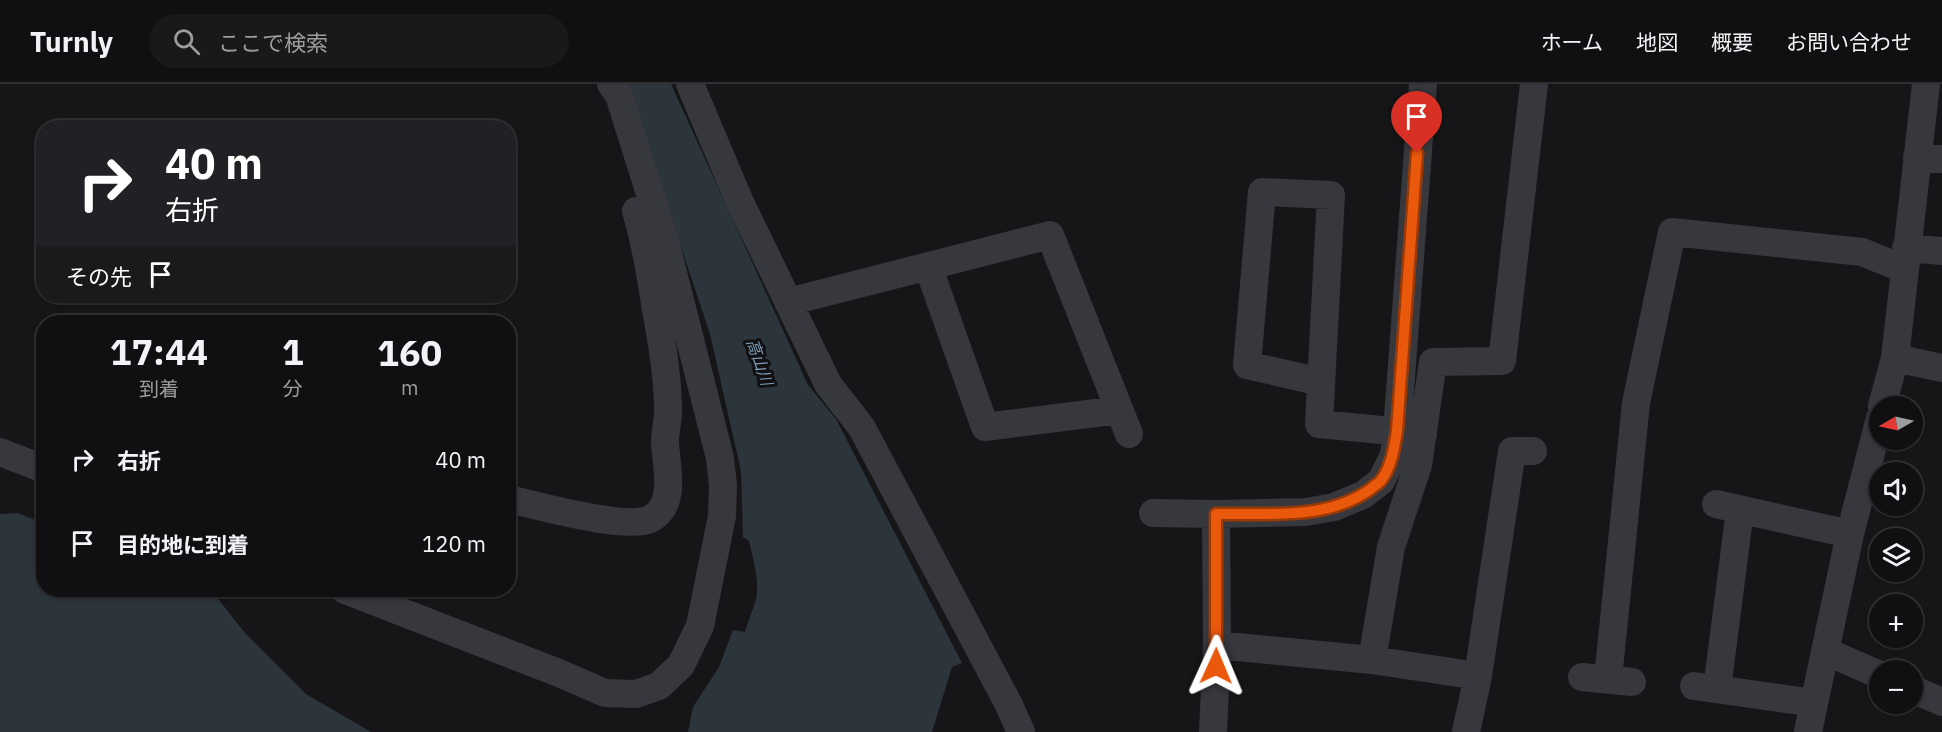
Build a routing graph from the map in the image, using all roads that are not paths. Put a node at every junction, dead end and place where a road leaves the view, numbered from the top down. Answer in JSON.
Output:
{"nodes":[{"id":1,"x":594,"y":84,"type":"edge"},
{"id":2,"x":611,"y":84,"type":"edge"},
{"id":3,"x":690,"y":84,"type":"edge"},
{"id":4,"x":1423,"y":84,"type":"edge"},
{"id":5,"x":1534,"y":84,"type":"edge"},
{"id":6,"x":1926,"y":84,"type":"edge"},
{"id":7,"x":1930,"y":158,"type":"edge"},
{"id":8,"x":1942,"y":251,"type":"edge"},
{"id":9,"x":1905,"y":259,"type":"junction"},
{"id":10,"x":928,"y":266,"type":"junction"},
{"id":11,"x":788,"y":302,"type":"junction"},
{"id":12,"x":1895,"y":358,"type":"junction"},
{"id":13,"x":1942,"y":368,"type":"edge"},
{"id":14,"x":1321,"y":382,"type":"junction"},
{"id":15,"x":1885,"y":396,"type":"edge"},
{"id":16,"x":1410,"y":433,"type":"junction"},
{"id":17,"x":1872,"y":450,"type":"edge"},
{"id":18,"x":1533,"y":451,"type":"dead end"},
{"id":19,"x":0,"y":452,"type":"edge"},
{"id":20,"x":36,"y":466,"type":"edge"},
{"id":21,"x":516,"y":501,"type":"edge"},
{"id":22,"x":1154,"y":513,"type":"dead end"},
{"id":23,"x":1216,"y":514,"type":"junction"},
{"id":24,"x":1850,"y":534,"type":"junction"},
{"id":25,"x":363,"y":597,"type":"edge"},
{"id":26,"x":1216,"y":645,"type":"junction"},
{"id":27,"x":1825,"y":651,"type":"junction"},
{"id":28,"x":1372,"y":660,"type":"junction"},
{"id":29,"x":1869,"y":670,"type":"edge"},
{"id":30,"x":1478,"y":676,"type":"junction"},
{"id":31,"x":1607,"y":679,"type":"dead end"},
{"id":32,"x":1923,"y":694,"type":"edge"},
{"id":33,"x":1942,"y":702,"type":"edge"},
{"id":34,"x":1814,"y":703,"type":"junction"},
{"id":35,"x":1021,"y":732,"type":"edge"},
{"id":36,"x":1213,"y":732,"type":"edge"},
{"id":37,"x":1466,"y":732,"type":"edge"},
{"id":38,"x":1808,"y":732,"type":"edge"}],
"edges":[{"from":1,"to":21,"type":"street"},
{"from":2,"to":25,"type":"street"},
{"from":3,"to":11,"type":"street"},
{"from":4,"to":16,"type":"street"},
{"from":5,"to":16,"type":"street"},
{"from":6,"to":7,"type":"street"},
{"from":7,"to":9,"type":"street"},
{"from":8,"to":9,"type":"street"},
{"from":9,"to":12,"type":"street"},
{"from":9,"to":31,"type":"street"},
{"from":10,"to":10,"type":"street"},
{"from":10,"to":11,"type":"street"},
{"from":11,"to":35,"type":"street"},
{"from":12,"to":13,"type":"street"},
{"from":12,"to":15,"type":"street"},
{"from":14,"to":14,"type":"street"},
{"from":14,"to":16,"type":"street"},
{"from":16,"to":23,"type":"street"},
{"from":16,"to":28,"type":"street"},
{"from":17,"to":24,"type":"street"},
{"from":18,"to":30,"type":"street"},
{"from":19,"to":20,"type":"street"},
{"from":22,"to":23,"type":"street"},
{"from":23,"to":26,"type":"street"},
{"from":24,"to":27,"type":"street"},
{"from":24,"to":34,"type":"street"},
{"from":26,"to":28,"type":"street"},
{"from":26,"to":36,"type":"street"},
{"from":27,"to":29,"type":"street"},
{"from":27,"to":34,"type":"street"},
{"from":28,"to":30,"type":"street"},
{"from":30,"to":37,"type":"street"},
{"from":32,"to":33,"type":"street"},
{"from":34,"to":38,"type":"street"}]}
